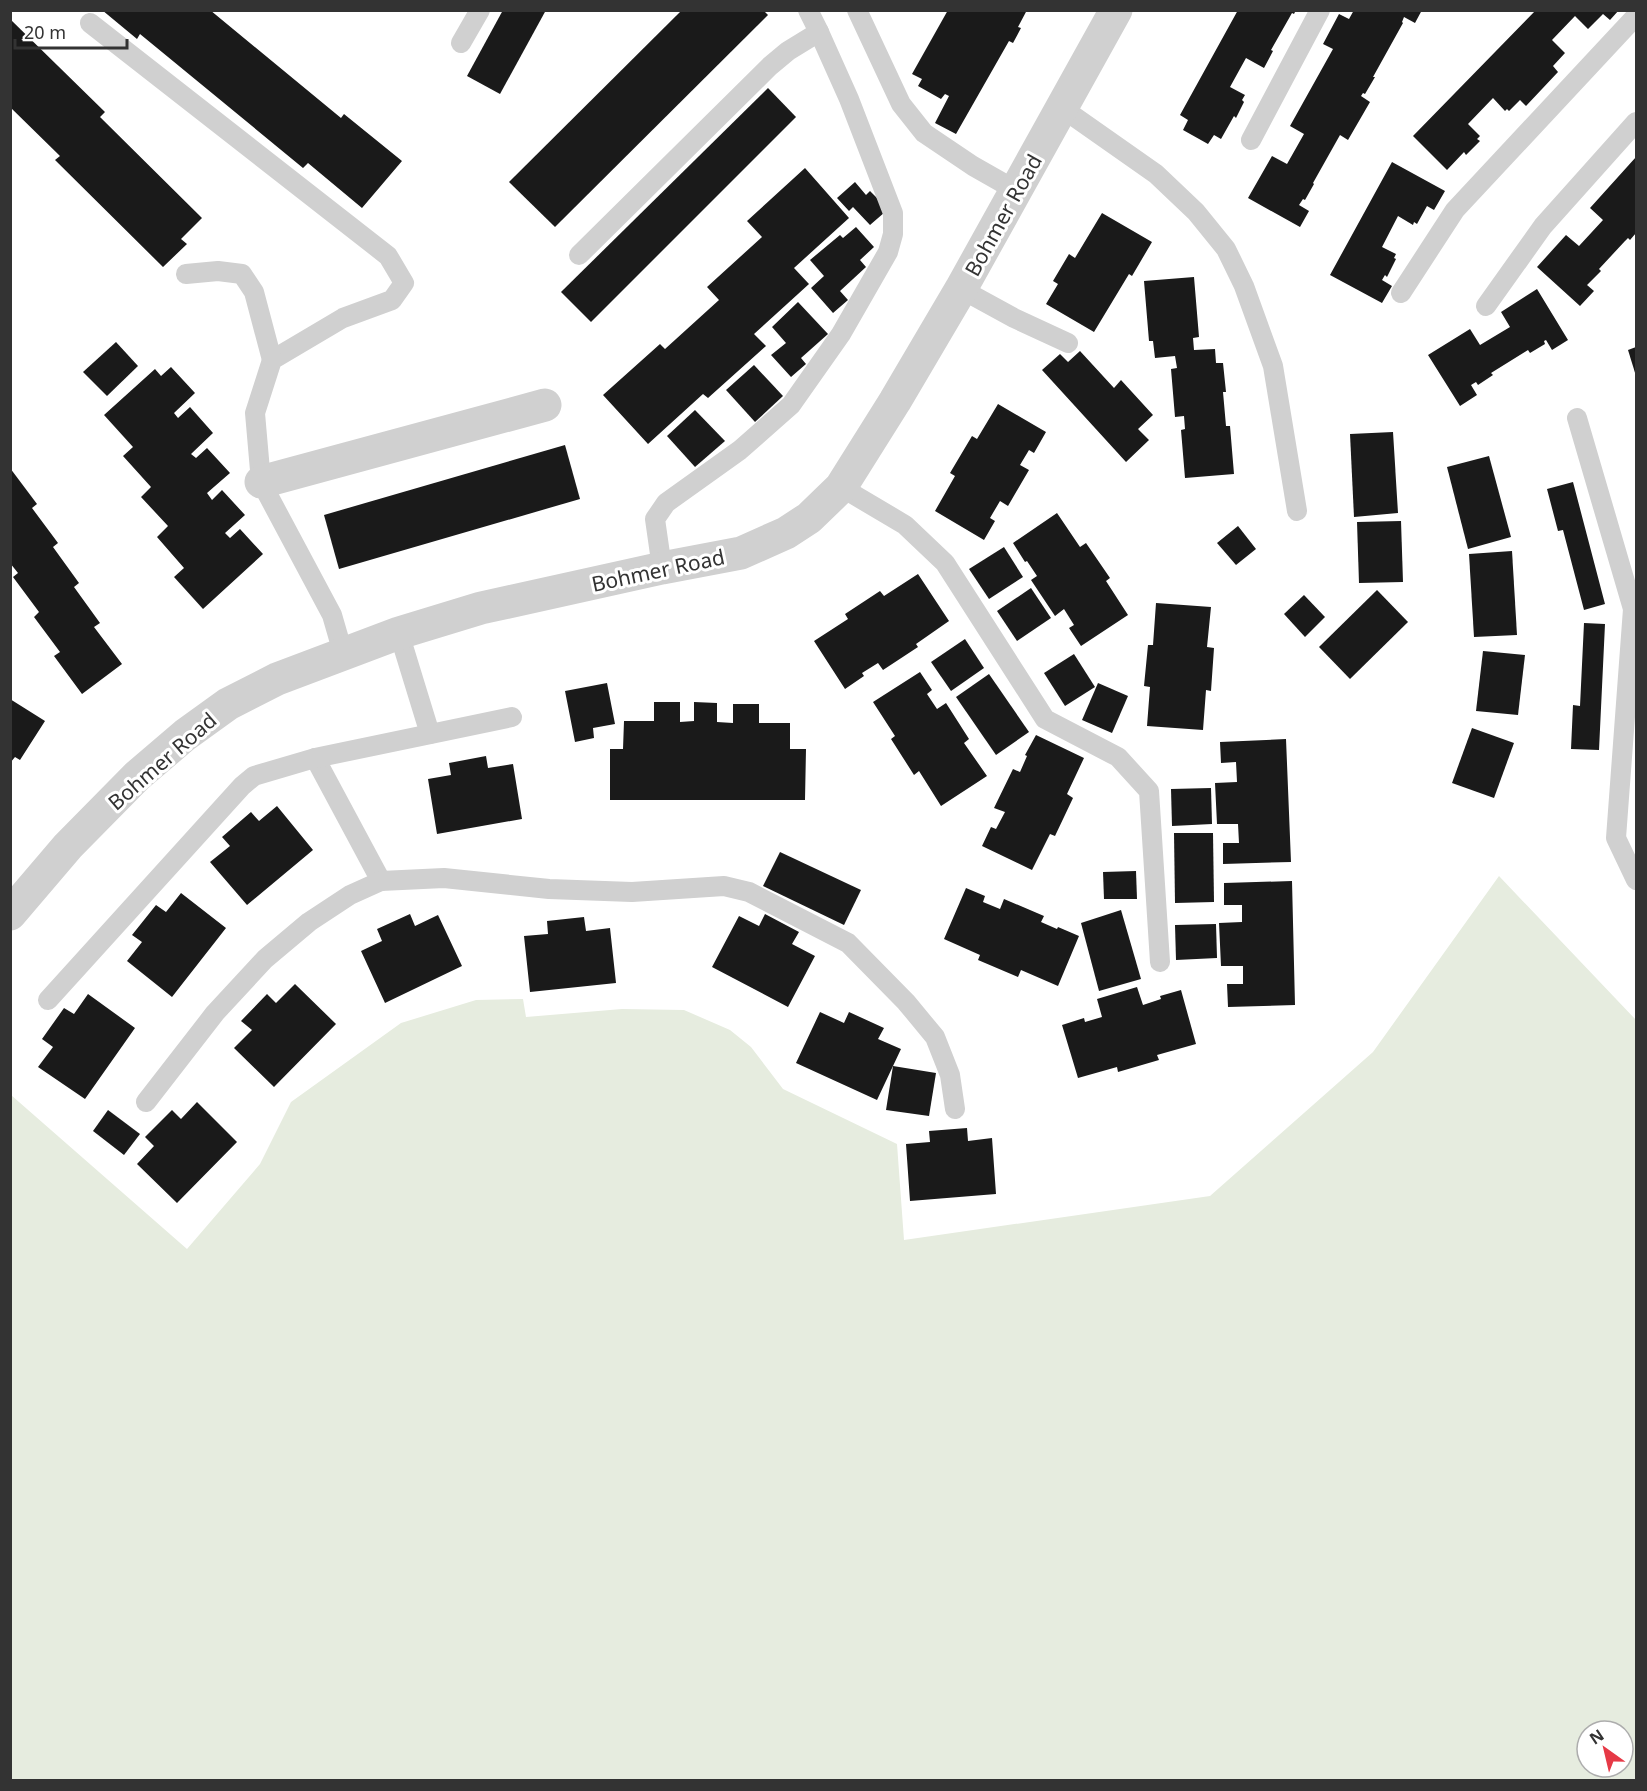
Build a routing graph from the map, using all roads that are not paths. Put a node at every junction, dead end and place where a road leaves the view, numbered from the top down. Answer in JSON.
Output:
{"nodes":[{"id":1,"x":480,"y":10,"type":"edge"},
{"id":2,"x":808,"y":10,"type":"edge"},
{"id":3,"x":857,"y":10,"type":"edge"},
{"id":4,"x":1116,"y":10,"type":"edge"},
{"id":5,"x":1320,"y":10,"type":"edge"},
{"id":6,"x":1636,"y":16,"type":"edge"},
{"id":7,"x":90,"y":23,"type":"dead end"},
{"id":8,"x":819,"y":32,"type":"junction"},
{"id":9,"x":461,"y":43,"type":"dead end"},
{"id":10,"x":1062,"y":108,"type":"junction"},
{"id":11,"x":1636,"y":122,"type":"edge"},
{"id":12,"x":1251,"y":140,"type":"dead end"},
{"id":13,"x":1017,"y":191,"type":"junction"},
{"id":14,"x":579,"y":255,"type":"dead end"},
{"id":15,"x":186,"y":274,"type":"dead end"},
{"id":16,"x":961,"y":289,"type":"junction"},
{"id":17,"x":1401,"y":292,"type":"dead end"},
{"id":18,"x":1486,"y":306,"type":"dead end"},
{"id":19,"x":1068,"y":343,"type":"dead end"},
{"id":20,"x":272,"y":360,"type":"junction"},
{"id":21,"x":545,"y":405,"type":"dead end"},
{"id":22,"x":1577,"y":418,"type":"dead end"},
{"id":23,"x":261,"y":483,"type":"junction"},
{"id":24,"x":841,"y":487,"type":"junction"},
{"id":25,"x":1297,"y":511,"type":"dead end"},
{"id":26,"x":662,"y":568,"type":"junction"},
{"id":27,"x":399,"y":633,"type":"junction"},
{"id":28,"x":343,"y":653,"type":"junction"},
{"id":29,"x":512,"y":717,"type":"dead end"},
{"id":30,"x":430,"y":734,"type":"junction"},
{"id":31,"x":315,"y":758,"type":"junction"},
{"id":32,"x":1636,"y":880,"type":"edge"},
{"id":33,"x":381,"y":881,"type":"junction"},
{"id":34,"x":10,"y":914,"type":"edge"},
{"id":35,"x":1160,"y":962,"type":"dead end"},
{"id":36,"x":48,"y":1000,"type":"dead end"},
{"id":37,"x":146,"y":1102,"type":"dead end"},
{"id":38,"x":955,"y":1109,"type":"dead end"}],
"edges":[{"from":1,"to":9,"type":"lane"},
{"from":2,"to":8,"type":"lane"},
{"from":3,"to":13,"type":"lane"},
{"from":4,"to":10,"type":"street","name":"Bohmer Road"},
{"from":5,"to":12,"type":"lane"},
{"from":6,"to":17,"type":"lane"},
{"from":7,"to":20,"type":"lane"},
{"from":8,"to":14,"type":"lane"},
{"from":8,"to":26,"type":"lane"},
{"from":10,"to":13,"type":"street","name":"Bohmer Road"},
{"from":10,"to":25,"type":"lane"},
{"from":11,"to":18,"type":"lane"},
{"from":13,"to":16,"type":"street","name":"Bohmer Road"},
{"from":15,"to":20,"type":"lane"},
{"from":16,"to":19,"type":"lane"},
{"from":16,"to":24,"type":"street","name":"Bohmer Road"},
{"from":20,"to":23,"type":"lane"},
{"from":21,"to":23,"type":"street"},
{"from":22,"to":32,"type":"lane"},
{"from":23,"to":28,"type":"lane"},
{"from":24,"to":26,"type":"street","name":"Bohmer Road"},
{"from":24,"to":35,"type":"lane"},
{"from":26,"to":27,"type":"street","name":"Bohmer Road"},
{"from":27,"to":28,"type":"street","name":"Bohmer Road"},
{"from":27,"to":30,"type":"lane"},
{"from":28,"to":34,"type":"street","name":"Bohmer Road"},
{"from":29,"to":30,"type":"lane"},
{"from":30,"to":31,"type":"lane"},
{"from":31,"to":33,"type":"lane"},
{"from":31,"to":36,"type":"lane"},
{"from":33,"to":37,"type":"lane"},
{"from":33,"to":38,"type":"lane"}]}
